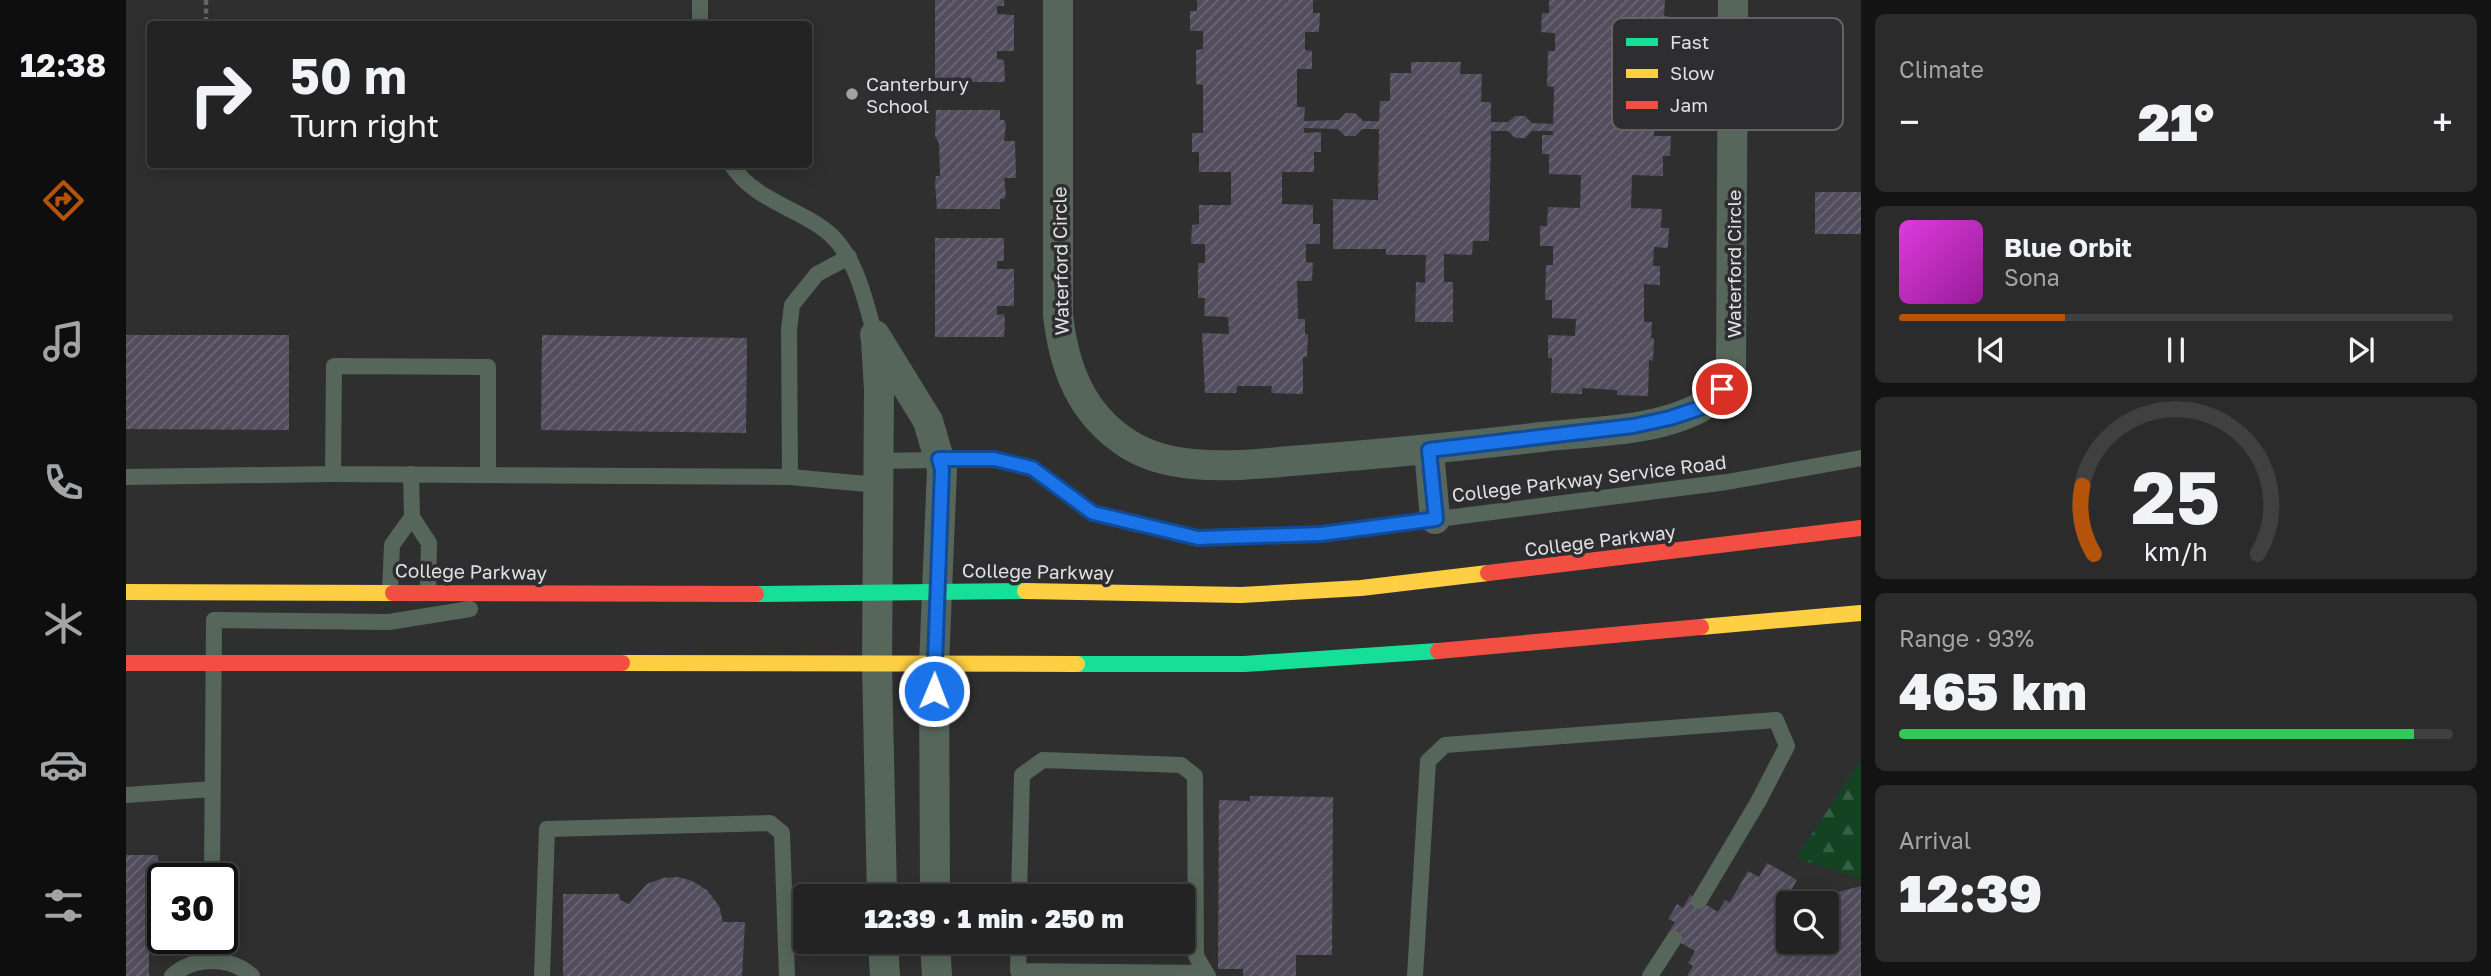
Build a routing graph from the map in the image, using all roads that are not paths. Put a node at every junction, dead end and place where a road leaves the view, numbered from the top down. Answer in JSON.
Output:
{"nodes":[{"id":1,"x":701,"y":0,"type":"edge"},
{"id":2,"x":1058,"y":0,"type":"edge"},
{"id":3,"x":1733,"y":0,"type":"edge"},
{"id":4,"x":1733,"y":18,"type":"edge"},
{"id":5,"x":701,"y":21,"type":"edge"},
{"id":6,"x":1733,"y":130,"type":"edge"},
{"id":7,"x":733,"y":168,"type":"edge"},
{"id":8,"x":849,"y":257,"type":"junction"},
{"id":9,"x":876,"y":335,"type":"junction"},
{"id":10,"x":1429,"y":450,"type":"junction"},
{"id":11,"x":1861,"y":458,"type":"edge"},
{"id":12,"x":939,"y":459,"type":"junction"},
{"id":13,"x":878,"y":473,"type":"junction"},
{"id":14,"x":333,"y":474,"type":"junction"},
{"id":15,"x":411,"y":474,"type":"junction"},
{"id":16,"x":488,"y":475,"type":"junction"},
{"id":17,"x":126,"y":477,"type":"edge"},
{"id":18,"x":790,"y":477,"type":"junction"},
{"id":19,"x":412,"y":517,"type":"junction"},
{"id":20,"x":1436,"y":519,"type":"junction"},
{"id":21,"x":1861,"y":528,"type":"edge"},
{"id":22,"x":939,"y":590,"type":"junction"},
{"id":23,"x":390,"y":591,"type":"junction"},
{"id":24,"x":126,"y":592,"type":"edge"},
{"id":25,"x":428,"y":592,"type":"junction"},
{"id":26,"x":569,"y":593,"type":"junction"},
{"id":27,"x":878,"y":594,"type":"junction"},
{"id":28,"x":1861,"y":612,"type":"edge"},
{"id":29,"x":126,"y":663,"type":"edge"},
{"id":30,"x":214,"y":663,"type":"junction"},
{"id":31,"x":877,"y":665,"type":"junction"},
{"id":32,"x":934,"y":665,"type":"junction"},
{"id":33,"x":213,"y":789,"type":"junction"},
{"id":34,"x":126,"y":795,"type":"edge"},
{"id":35,"x":212,"y":863,"type":"edge"},
{"id":36,"x":882,"y":884,"type":"edge"},
{"id":37,"x":935,"y":884,"type":"edge"},
{"id":38,"x":1019,"y":884,"type":"edge"},
{"id":39,"x":1699,"y":901,"type":"dead end"},
{"id":40,"x":1674,"y":939,"type":"dead end"},
{"id":41,"x":212,"y":954,"type":"edge"},
{"id":42,"x":884,"y":954,"type":"edge"},
{"id":43,"x":936,"y":954,"type":"edge"},
{"id":44,"x":1019,"y":954,"type":"edge"},
{"id":45,"x":212,"y":961,"type":"junction"},
{"id":46,"x":1207,"y":975,"type":"edge"},
{"id":47,"x":172,"y":976,"type":"edge"},
{"id":48,"x":252,"y":976,"type":"edge"},
{"id":49,"x":542,"y":976,"type":"edge"},
{"id":50,"x":786,"y":976,"type":"edge"},
{"id":51,"x":886,"y":976,"type":"edge"},
{"id":52,"x":937,"y":976,"type":"edge"},
{"id":53,"x":1415,"y":976,"type":"edge"},
{"id":54,"x":1650,"y":976,"type":"edge"}],
"edges":[{"from":1,"to":5,"type":"lane"},
{"from":2,"to":10,"type":"street","name":"Waterford Circle"},
{"from":3,"to":4,"type":"street","name":"Waterford Circle"},
{"from":6,"to":10,"type":"street","name":"Waterford Circle"},
{"from":7,"to":8,"type":"lane"},
{"from":8,"to":9,"type":"lane"},
{"from":8,"to":18,"type":"lane"},
{"from":9,"to":12,"type":"street"},
{"from":9,"to":13,"type":"street"},
{"from":10,"to":20,"type":"street"},
{"from":11,"to":20,"type":"lane","name":"College Parkway Service Road"},
{"from":12,"to":13,"type":"lane","name":"College Parkway Service Road"},
{"from":12,"to":20,"type":"lane","name":"College Parkway Service Road"},
{"from":12,"to":22,"type":"street"},
{"from":13,"to":18,"type":"lane","name":"College Parkway Service Road"},
{"from":13,"to":27,"type":"street"},
{"from":14,"to":15,"type":"lane","name":"College Parkway Service Road"},
{"from":14,"to":16,"type":"lane"},
{"from":14,"to":17,"type":"lane","name":"College Parkway Service Road"},
{"from":15,"to":16,"type":"lane","name":"College Parkway Service Road"},
{"from":15,"to":19,"type":"lane"},
{"from":16,"to":18,"type":"lane","name":"College Parkway Service Road"},
{"from":19,"to":23,"type":"lane"},
{"from":19,"to":25,"type":"lane"},
{"from":21,"to":22,"type":"main road","name":"College Parkway"},
{"from":22,"to":27,"type":"main road","name":"College Parkway"},
{"from":22,"to":32,"type":"street"},
{"from":23,"to":24,"type":"main road","name":"College Parkway"},
{"from":23,"to":25,"type":"main road","name":"College Parkway"},
{"from":25,"to":26,"type":"main road","name":"College Parkway"},
{"from":26,"to":27,"type":"main road","name":"College Parkway"},
{"from":26,"to":30,"type":"lane"},
{"from":27,"to":31,"type":"street"},
{"from":28,"to":32,"type":"main road"},
{"from":29,"to":30,"type":"main road"},
{"from":30,"to":31,"type":"main road"},
{"from":30,"to":33,"type":"lane"},
{"from":31,"to":32,"type":"main road"},
{"from":31,"to":36,"type":"street"},
{"from":32,"to":37,"type":"street"},
{"from":33,"to":34,"type":"lane"},
{"from":33,"to":35,"type":"lane"},
{"from":38,"to":46,"type":"lane"},
{"from":39,"to":53,"type":"lane"},
{"from":40,"to":54,"type":"lane"},
{"from":41,"to":45,"type":"lane"},
{"from":42,"to":51,"type":"street"},
{"from":43,"to":52,"type":"street"},
{"from":44,"to":46,"type":"lane"},
{"from":45,"to":47,"type":"lane"},
{"from":45,"to":48,"type":"lane"},
{"from":49,"to":50,"type":"lane"}]}
